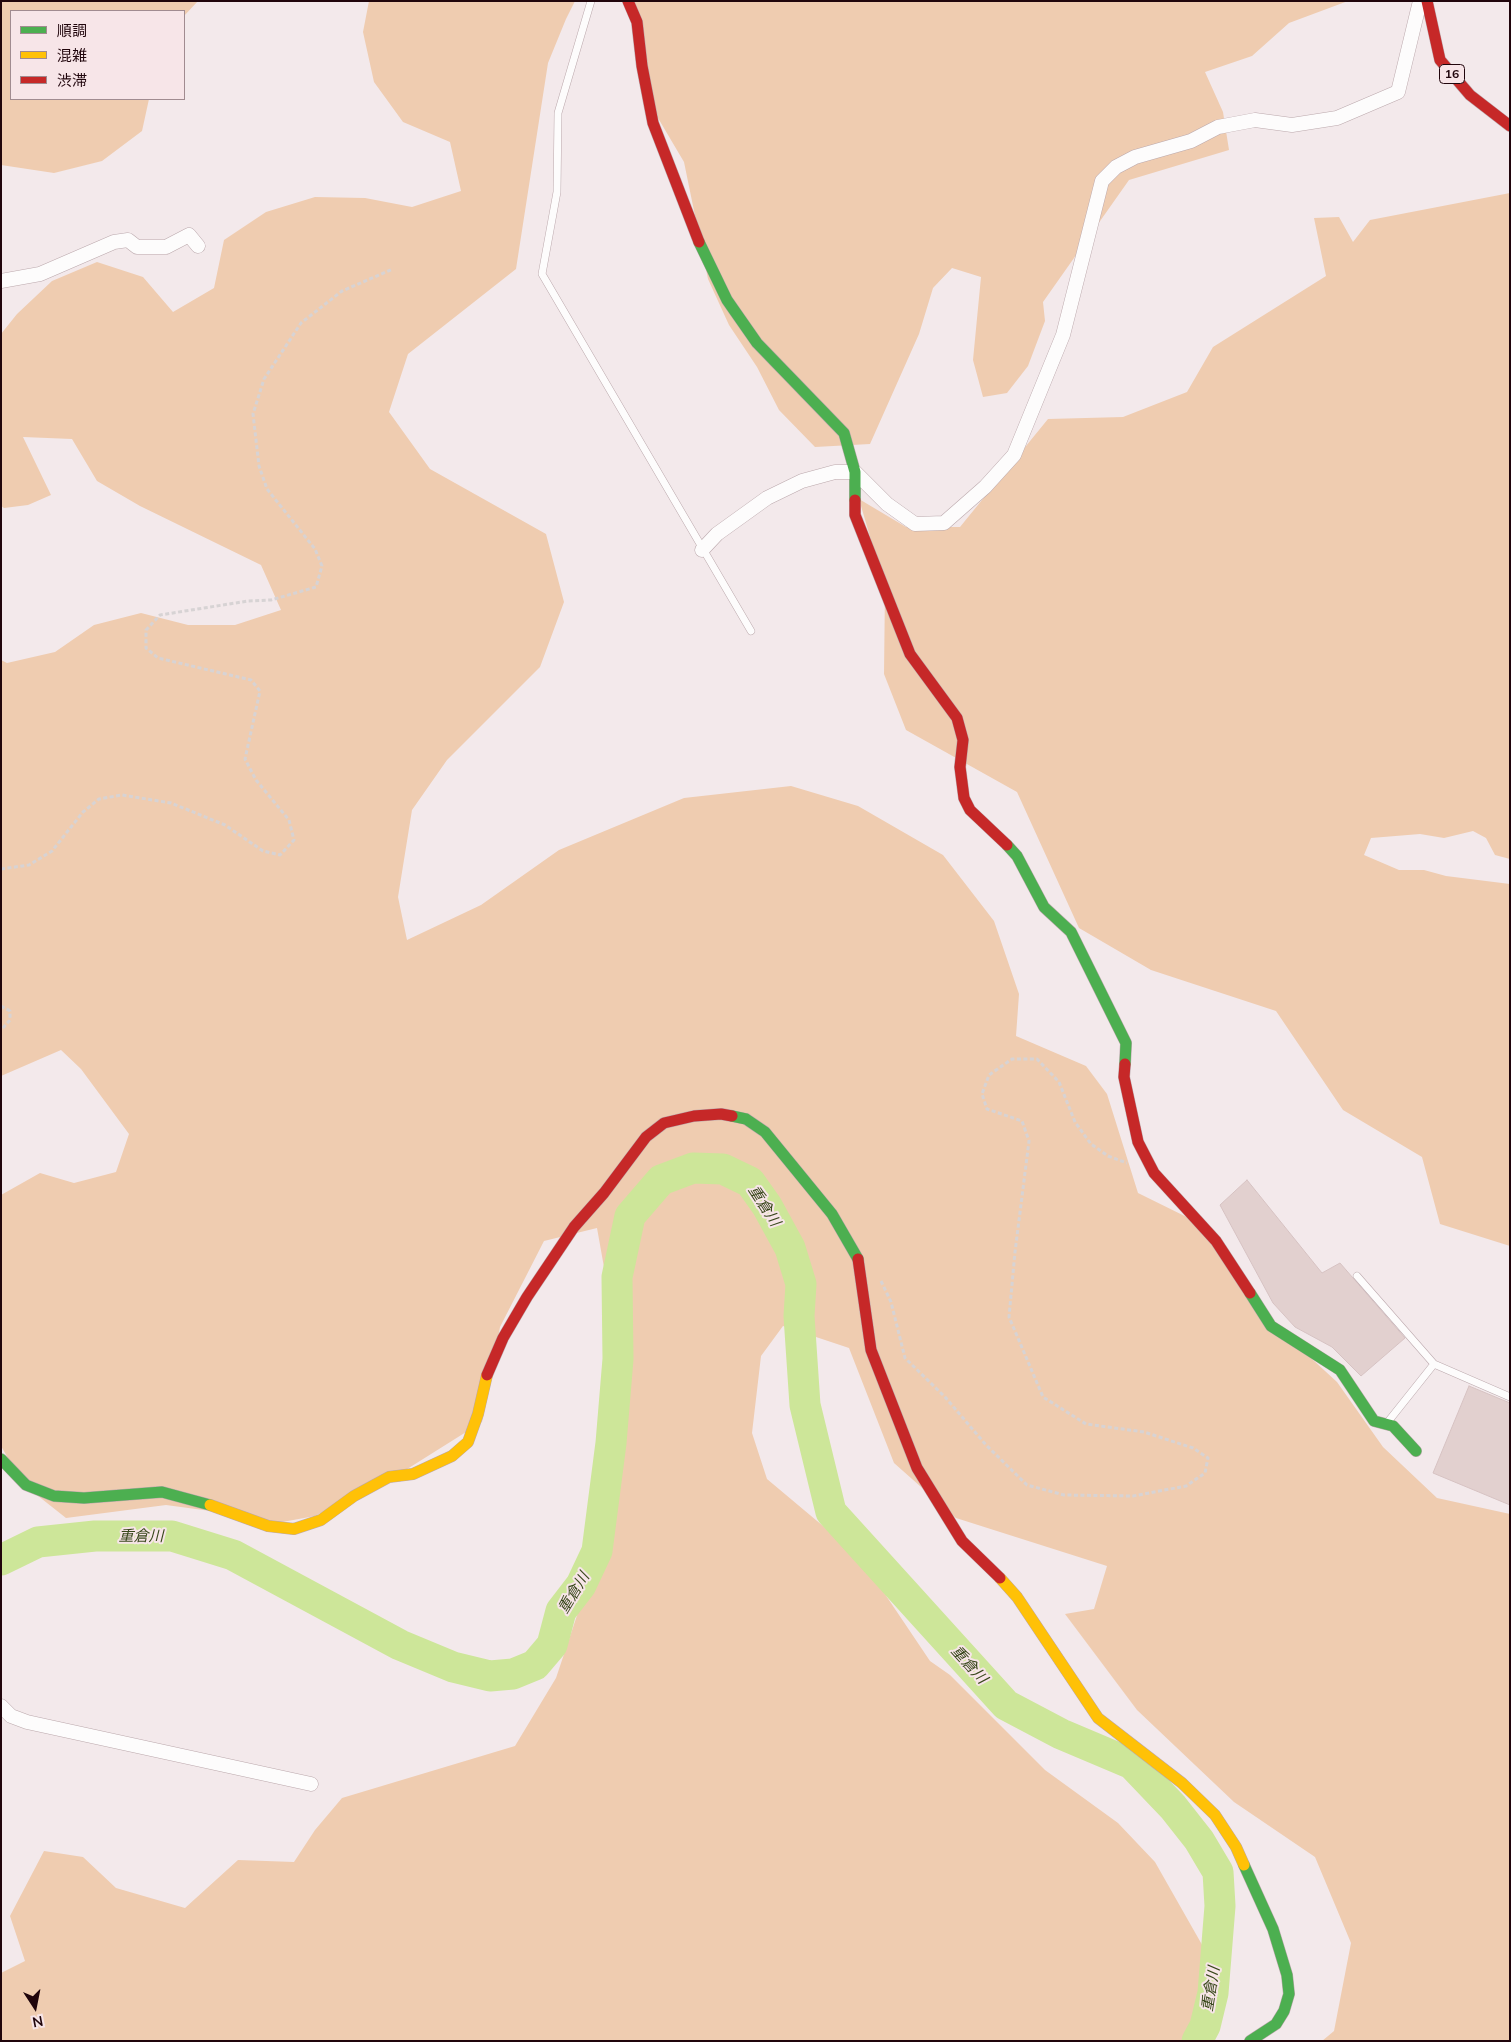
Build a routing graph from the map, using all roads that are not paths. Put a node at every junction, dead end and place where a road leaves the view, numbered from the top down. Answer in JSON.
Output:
{"nodes":[{"id":1,"x":591,"y":1,"type":"edge"},
{"id":2,"x":628,"y":1,"type":"edge"},
{"id":3,"x":1420,"y":1,"type":"edge"},
{"id":4,"x":1427,"y":1,"type":"edge"},
{"id":5,"x":1510,"y":126,"type":"edge"},
{"id":6,"x":198,"y":246,"type":"dead end"},
{"id":7,"x":1,"y":281,"type":"edge"},
{"id":8,"x":855,"y":472,"type":"junction"},
{"id":9,"x":702,"y":550,"type":"junction"},
{"id":10,"x":751,"y":631,"type":"dead end"},
{"id":11,"x":1357,"y":1276,"type":"dead end"},
{"id":12,"x":1434,"y":1364,"type":"junction"},
{"id":13,"x":1510,"y":1397,"type":"edge"},
{"id":14,"x":1386,"y":1424,"type":"junction"},
{"id":15,"x":1416,"y":1451,"type":"dead end"},
{"id":16,"x":1,"y":1459,"type":"edge"},
{"id":17,"x":1,"y":1706,"type":"edge"},
{"id":18,"x":311,"y":1784,"type":"dead end"},
{"id":19,"x":1250,"y":2041,"type":"edge"}],
"edges":[{"from":1,"to":9,"type":"lane"},
{"from":2,"to":8,"type":"street"},
{"from":3,"to":8,"type":"street"},
{"from":4,"to":5,"type":"street","number":"16"},
{"from":6,"to":7,"type":"street"},
{"from":8,"to":9,"type":"street"},
{"from":8,"to":14,"type":"street"},
{"from":9,"to":10,"type":"lane"},
{"from":11,"to":12,"type":"lane"},
{"from":12,"to":13,"type":"lane"},
{"from":12,"to":14,"type":"lane"},
{"from":14,"to":15,"type":"street"},
{"from":16,"to":19,"type":"street"},
{"from":17,"to":18,"type":"street"}]}
